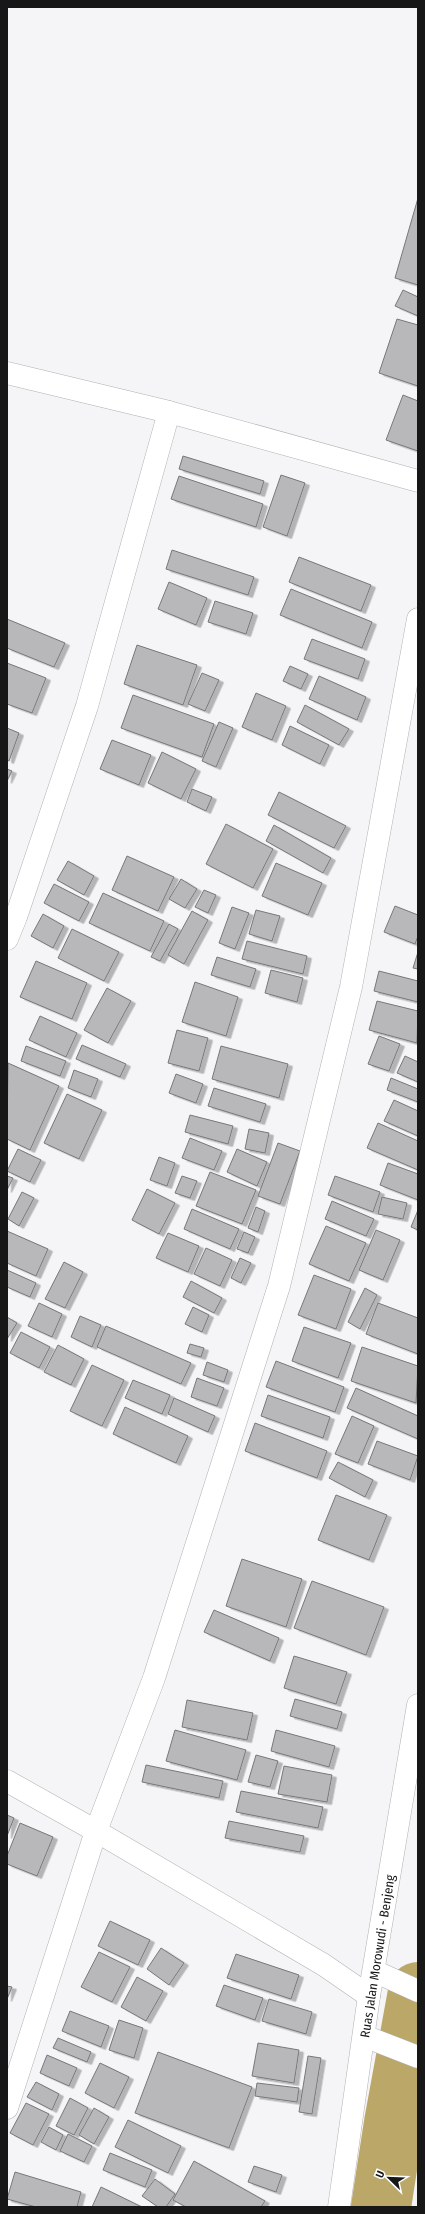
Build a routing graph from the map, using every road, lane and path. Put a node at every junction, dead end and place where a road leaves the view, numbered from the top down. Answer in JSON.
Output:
{"nodes":[{"id":1,"x":7,"y":372,"type":"edge"},
{"id":2,"x":169,"y":412,"type":"junction"},
{"id":3,"x":418,"y":481,"type":"edge"},
{"id":4,"x":418,"y":619,"type":"edge"},
{"id":5,"x":7,"y":939,"type":"edge"},
{"id":6,"x":418,"y":1705,"type":"edge"},
{"id":7,"x":7,"y":1781,"type":"edge"},
{"id":8,"x":96,"y":1831,"type":"junction"},
{"id":9,"x":374,"y":1971,"type":"junction"},
{"id":10,"x":418,"y":1991,"type":"edge"},
{"id":11,"x":369,"y":1996,"type":"junction"},
{"id":12,"x":364,"y":2036,"type":"junction"},
{"id":13,"x":418,"y":2057,"type":"edge"},
{"id":14,"x":7,"y":2108,"type":"edge"},
{"id":15,"x":339,"y":2207,"type":"edge"}],
"edges":[{"from":1,"to":2,"type":"street"},
{"from":2,"to":3,"type":"street"},
{"from":2,"to":5,"type":"street"},
{"from":4,"to":8,"type":"street"},
{"from":6,"to":9,"type":"street","name":"Ruas Jalan Morowudi - Benjeng"},
{"from":7,"to":8,"type":"street"},
{"from":8,"to":11,"type":"street"},
{"from":8,"to":14,"type":"street"},
{"from":9,"to":10,"type":"street"},
{"from":9,"to":11,"type":"street","name":"Ruas Jalan Morowudi - Benjeng"},
{"from":11,"to":12,"type":"street","name":"Ruas Jalan Morowudi - Benjeng"},
{"from":12,"to":13,"type":"street"},
{"from":12,"to":15,"type":"street","name":"Ruas Jalan Morowudi - Benjeng"}]}
